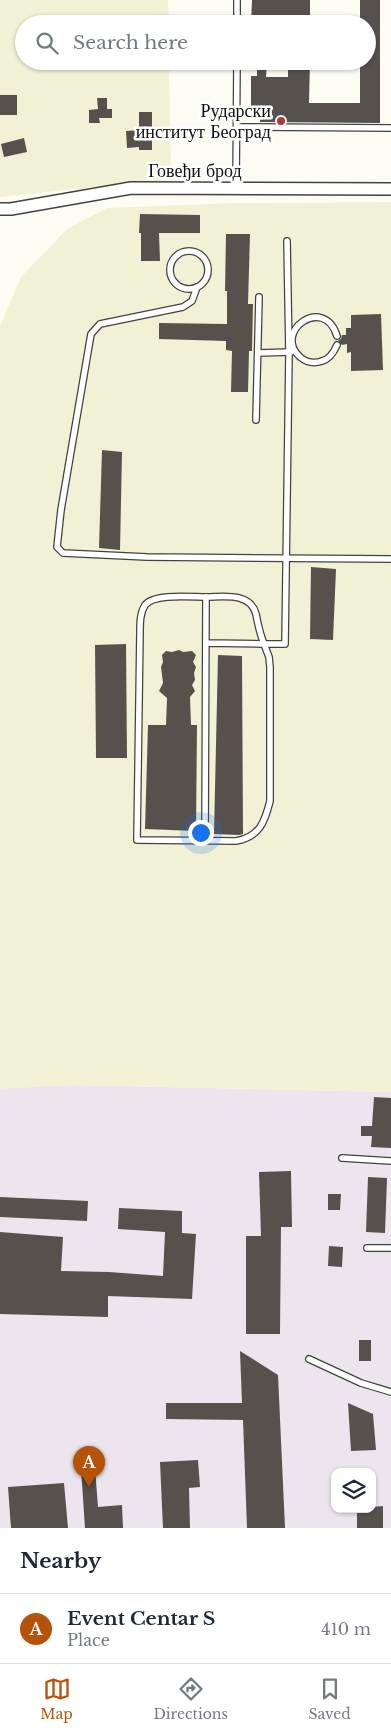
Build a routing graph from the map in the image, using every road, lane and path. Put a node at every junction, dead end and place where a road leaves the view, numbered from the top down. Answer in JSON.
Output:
{"nodes":[{"id":1,"x":237,"y":0,"type":"edge"},
{"id":2,"x":237,"y":15,"type":"edge"},
{"id":3,"x":237,"y":70,"type":"edge"},
{"id":4,"x":237,"y":127,"type":"junction"},
{"id":5,"x":391,"y":128,"type":"edge"},
{"id":6,"x":236,"y":188,"type":"junction"},
{"id":7,"x":391,"y":189,"type":"edge"},
{"id":8,"x":0,"y":209,"type":"edge"},
{"id":9,"x":287,"y":241,"type":"dead end"},
{"id":10,"x":197,"y":288,"type":"junction"},
{"id":11,"x":259,"y":297,"type":"dead end"},
{"id":12,"x":337,"y":336,"type":"dead end"},
{"id":13,"x":337,"y":345,"type":"dead end"},
{"id":14,"x":296,"y":351,"type":"junction"},
{"id":15,"x":258,"y":353,"type":"junction"},
{"id":16,"x":289,"y":353,"type":"junction"},
{"id":17,"x":256,"y":420,"type":"dead end"},
{"id":18,"x":287,"y":558,"type":"junction"},
{"id":19,"x":391,"y":559,"type":"edge"},
{"id":20,"x":206,"y":597,"type":"junction"},
{"id":21,"x":206,"y":643,"type":"junction"},
{"id":22,"x":264,"y":644,"type":"junction"},
{"id":23,"x":205,"y":841,"type":"junction"},
{"id":24,"x":342,"y":1158,"type":"dead end"},
{"id":25,"x":391,"y":1161,"type":"edge"},
{"id":26,"x":367,"y":1248,"type":"dead end"},
{"id":27,"x":391,"y":1248,"type":"edge"},
{"id":28,"x":309,"y":1359,"type":"dead end"},
{"id":29,"x":391,"y":1392,"type":"edge"}],
"edges":[{"from":1,"to":2,"type":"lane"},
{"from":3,"to":4,"type":"lane"},
{"from":4,"to":5,"type":"lane"},
{"from":4,"to":6,"type":"lane"},
{"from":6,"to":7,"type":"street","name":"Говеђи брод"},
{"from":6,"to":8,"type":"street","name":"Говеђи брод"},
{"from":9,"to":16,"type":"lane"},
{"from":10,"to":10,"type":"lane"},
{"from":10,"to":18,"type":"lane"},
{"from":11,"to":15,"type":"lane"},
{"from":12,"to":14,"type":"lane"},
{"from":13,"to":14,"type":"lane"},
{"from":14,"to":16,"type":"lane"},
{"from":15,"to":16,"type":"lane"},
{"from":15,"to":17,"type":"lane"},
{"from":16,"to":18,"type":"lane"},
{"from":18,"to":19,"type":"lane"},
{"from":18,"to":22,"type":"lane"},
{"from":20,"to":21,"type":"lane"},
{"from":20,"to":22,"type":"lane"},
{"from":20,"to":23,"type":"lane"},
{"from":21,"to":22,"type":"lane"},
{"from":21,"to":23,"type":"lane"},
{"from":22,"to":23,"type":"lane"},
{"from":24,"to":25,"type":"lane"},
{"from":26,"to":27,"type":"lane"},
{"from":28,"to":29,"type":"lane"}]}
